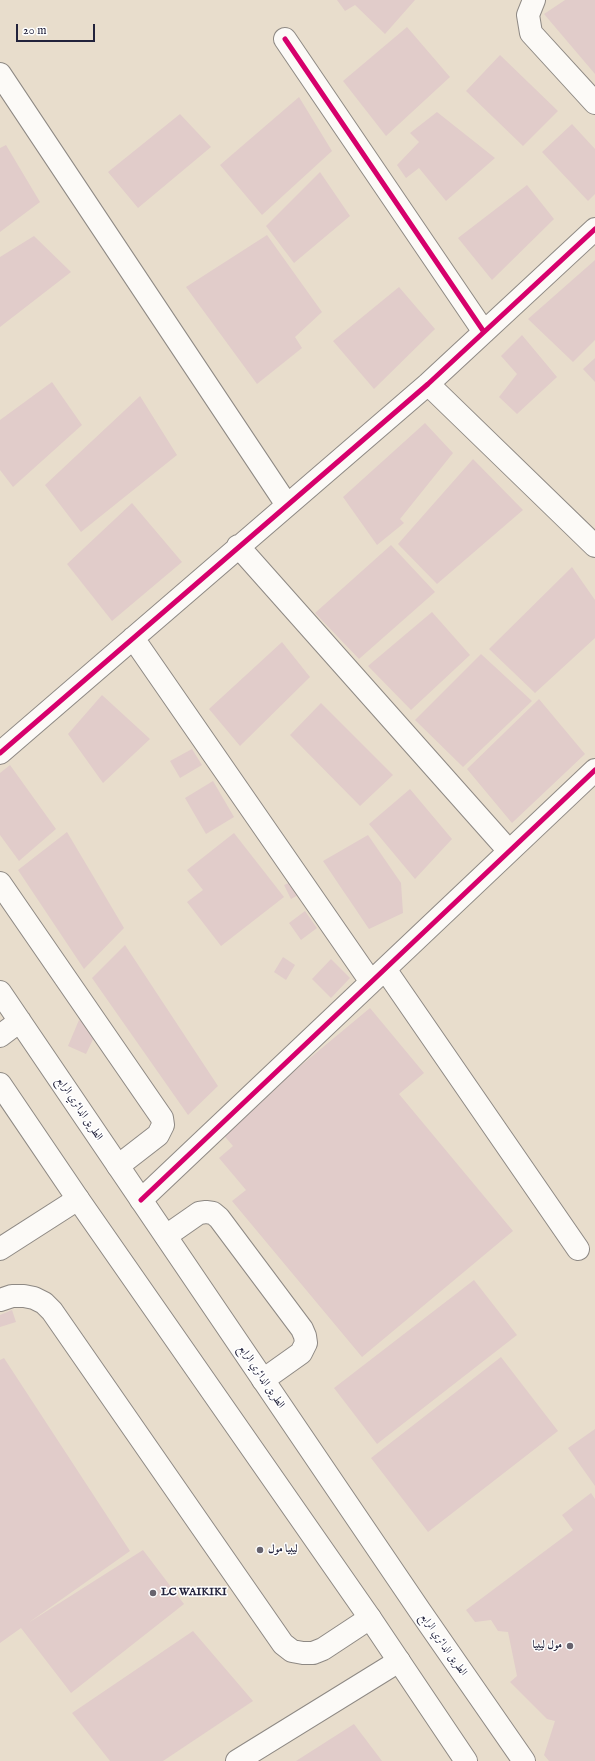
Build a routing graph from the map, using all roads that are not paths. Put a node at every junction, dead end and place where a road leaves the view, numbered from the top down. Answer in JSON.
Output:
{"nodes":[{"id":1,"x":534,"y":0,"type":"edge"},
{"id":2,"x":285,"y":39,"type":"dead end"},
{"id":3,"x":0,"y":74,"type":"edge"},
{"id":4,"x":595,"y":103,"type":"edge"},
{"id":5,"x":595,"y":229,"type":"edge"},
{"id":6,"x":484,"y":332,"type":"junction"},
{"id":7,"x":428,"y":384,"type":"junction"},
{"id":8,"x":287,"y":504,"type":"junction"},
{"id":9,"x":238,"y":546,"type":"junction"},
{"id":10,"x":595,"y":546,"type":"edge"},
{"id":11,"x":132,"y":638,"type":"junction"},
{"id":12,"x":0,"y":753,"type":"edge"},
{"id":13,"x":595,"y":770,"type":"edge"},
{"id":14,"x":509,"y":852,"type":"junction"},
{"id":15,"x":1,"y":886,"type":"edge"},
{"id":16,"x":378,"y":975,"type":"junction"},
{"id":17,"x":0,"y":992,"type":"edge"},
{"id":18,"x":20,"y":1021,"type":"junction"},
{"id":19,"x":0,"y":1036,"type":"edge"},
{"id":20,"x":0,"y":1084,"type":"edge"},
{"id":21,"x":118,"y":1166,"type":"junction"},
{"id":22,"x":78,"y":1200,"type":"junction"},
{"id":23,"x":141,"y":1200,"type":"junction"},
{"id":24,"x":166,"y":1236,"type":"junction"},
{"id":25,"x":0,"y":1249,"type":"edge"},
{"id":26,"x":578,"y":1249,"type":"dead end"},
{"id":27,"x":0,"y":1300,"type":"edge"},
{"id":28,"x":263,"y":1380,"type":"junction"},
{"id":29,"x":370,"y":1618,"type":"junction"},
{"id":30,"x":399,"y":1660,"type":"junction"},
{"id":31,"x":237,"y":1761,"type":"edge"},
{"id":32,"x":466,"y":1761,"type":"edge"},
{"id":33,"x":524,"y":1761,"type":"edge"}],
"edges":[{"from":1,"to":4,"type":"street"},
{"from":2,"to":6,"type":"street"},
{"from":3,"to":8,"type":"street"},
{"from":5,"to":6,"type":"street"},
{"from":6,"to":7,"type":"street"},
{"from":7,"to":8,"type":"street"},
{"from":7,"to":10,"type":"street"},
{"from":8,"to":9,"type":"street"},
{"from":9,"to":11,"type":"street"},
{"from":9,"to":14,"type":"street"},
{"from":11,"to":12,"type":"street"},
{"from":11,"to":16,"type":"street"},
{"from":13,"to":14,"type":"street"},
{"from":14,"to":16,"type":"street"},
{"from":15,"to":21,"type":"street"},
{"from":16,"to":23,"type":"street"},
{"from":16,"to":26,"type":"street"},
{"from":17,"to":18,"type":"street","name":"الطريق الدائري الرابع"},
{"from":18,"to":19,"type":"street"},
{"from":18,"to":21,"type":"street","name":"الطريق الدائري الرابع"},
{"from":20,"to":22,"type":"street"},
{"from":21,"to":23,"type":"street","name":"الطريق الدائري الرابع"},
{"from":22,"to":25,"type":"street"},
{"from":22,"to":29,"type":"street"},
{"from":23,"to":24,"type":"street","name":"الطريق الدائري الرابع"},
{"from":24,"to":28,"type":"street","name":"الطريق الدائري الرابع"},
{"from":24,"to":28,"type":"street"},
{"from":27,"to":29,"type":"street"},
{"from":28,"to":33,"type":"street","name":"الطريق الدائري الرابع"},
{"from":29,"to":30,"type":"street"},
{"from":30,"to":31,"type":"street"},
{"from":30,"to":32,"type":"street"}]}
